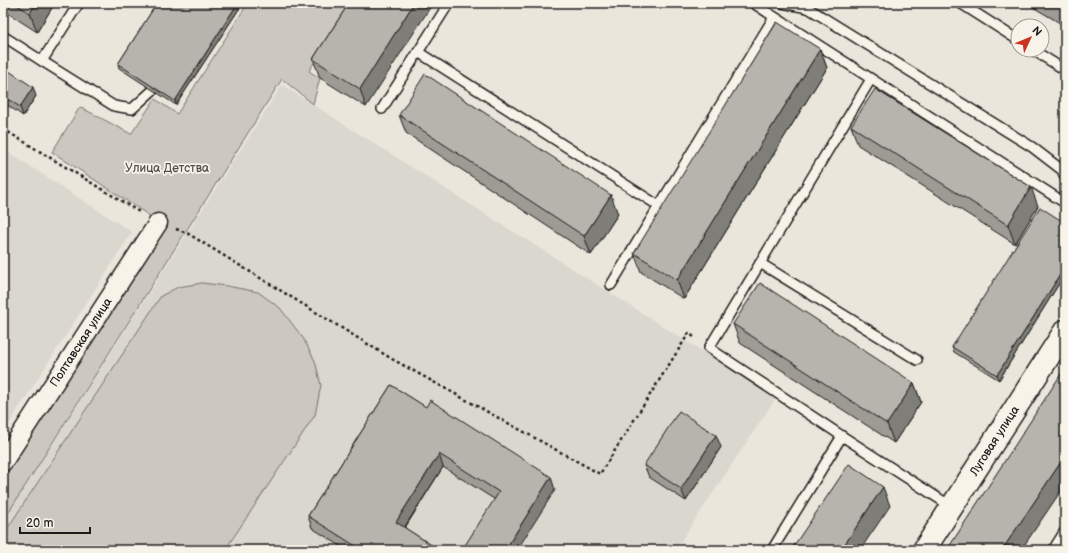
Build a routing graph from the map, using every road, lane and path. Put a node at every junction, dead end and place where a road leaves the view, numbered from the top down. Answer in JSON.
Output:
{"nodes":[{"id":1,"x":79,"y":3,"type":"edge"},
{"id":2,"x":449,"y":3,"type":"edge"},
{"id":3,"x":753,"y":3,"type":"edge"},
{"id":4,"x":782,"y":3,"type":"edge"},
{"id":5,"x":960,"y":3,"type":"edge"},
{"id":6,"x":774,"y":17,"type":"junction"},
{"id":7,"x":1010,"y":35,"type":"edge"},
{"id":8,"x":3,"y":36,"type":"edge"},
{"id":9,"x":418,"y":52,"type":"junction"},
{"id":10,"x":1046,"y":58,"type":"edge"},
{"id":11,"x":42,"y":61,"type":"junction"},
{"id":12,"x":1065,"y":70,"type":"edge"},
{"id":13,"x":871,"y":79,"type":"junction"},
{"id":14,"x":152,"y":90,"type":"edge"},
{"id":15,"x":382,"y":109,"type":"dead end"},
{"id":16,"x":3,"y":129,"type":"edge"},
{"id":17,"x":1064,"y":171,"type":"edge"},
{"id":18,"x":1065,"y":203,"type":"edge"},
{"id":19,"x":659,"y":206,"type":"junction"},
{"id":20,"x":158,"y":223,"type":"junction"},
{"id":21,"x":760,"y":263,"type":"junction"},
{"id":22,"x":611,"y":284,"type":"dead end"},
{"id":23,"x":1065,"y":331,"type":"edge"},
{"id":24,"x":709,"y":348,"type":"junction"},
{"id":25,"x":917,"y":360,"type":"dead end"},
{"id":26,"x":842,"y":436,"type":"junction"},
{"id":27,"x":3,"y":462,"type":"edge"},
{"id":28,"x":952,"y":507,"type":"junction"},
{"id":29,"x":1065,"y":531,"type":"edge"},
{"id":30,"x":772,"y":550,"type":"edge"},
{"id":31,"x":924,"y":550,"type":"edge"},
{"id":32,"x":1053,"y":550,"type":"edge"}],
"edges":[{"from":1,"to":11,"type":"lane"},
{"from":2,"to":9,"type":"lane"},
{"from":3,"to":6,"type":"lane"},
{"from":4,"to":17,"type":"lane"},
{"from":5,"to":7,"type":"lane"},
{"from":6,"to":13,"type":"lane"},
{"from":6,"to":19,"type":"lane"},
{"from":8,"to":11,"type":"lane"},
{"from":9,"to":15,"type":"lane"},
{"from":9,"to":19,"type":"lane"},
{"from":10,"to":12,"type":"lane"},
{"from":11,"to":14,"type":"lane"},
{"from":13,"to":18,"type":"lane"},
{"from":13,"to":21,"type":"lane"},
{"from":16,"to":20,"type":"path"},
{"from":19,"to":22,"type":"lane"},
{"from":20,"to":24,"type":"path"},
{"from":20,"to":27,"type":"street","name":"Полтавская улица"},
{"from":21,"to":24,"type":"lane"},
{"from":21,"to":25,"type":"lane"},
{"from":23,"to":28,"type":"street","name":"Луговая улица"},
{"from":24,"to":26,"type":"lane"},
{"from":26,"to":28,"type":"lane"},
{"from":26,"to":30,"type":"lane"},
{"from":28,"to":31,"type":"street","name":"Луговая улица"},
{"from":29,"to":32,"type":"lane"}]}
